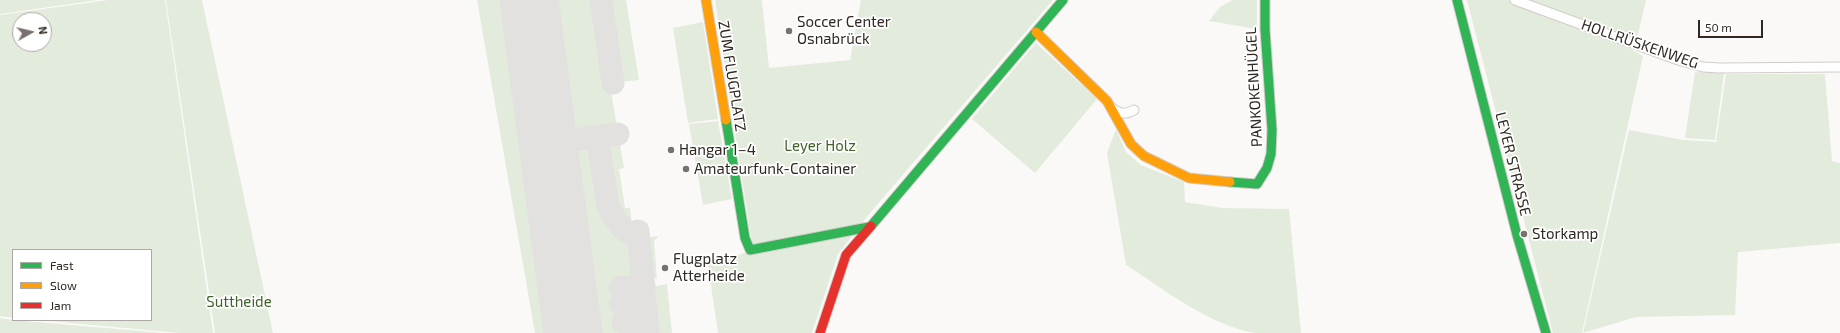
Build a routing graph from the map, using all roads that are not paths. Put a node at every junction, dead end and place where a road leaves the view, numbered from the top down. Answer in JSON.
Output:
{"nodes":[{"id":1,"x":706,"y":0,"type":"edge"},
{"id":2,"x":1063,"y":0,"type":"edge"},
{"id":3,"x":1265,"y":0,"type":"edge"},
{"id":4,"x":1457,"y":0,"type":"edge"},
{"id":5,"x":1515,"y":0,"type":"edge"},
{"id":6,"x":1036,"y":32,"type":"junction"},
{"id":7,"x":1840,"y":67,"type":"edge"},
{"id":8,"x":1112,"y":107,"type":"junction"},
{"id":9,"x":1134,"y":110,"type":"dead end"},
{"id":10,"x":868,"y":228,"type":"junction"},
{"id":11,"x":820,"y":333,"type":"edge"},
{"id":12,"x":1546,"y":333,"type":"edge"}],
"edges":[{"from":1,"to":10,"type":"street","name":"ZUM FLUGPLATZ"},
{"from":2,"to":6,"type":"street"},
{"from":3,"to":8,"type":"street","name":"PANKOKENHÜGEL"},
{"from":4,"to":12,"type":"street","name":"LEYER STRASSE"},
{"from":5,"to":7,"type":"street","name":"HOLLRÜSKENWEG"},
{"from":6,"to":8,"type":"street","name":"PANKOKENHÜGEL"},
{"from":6,"to":10,"type":"street"},
{"from":8,"to":9,"type":"street"},
{"from":10,"to":11,"type":"street"}]}
